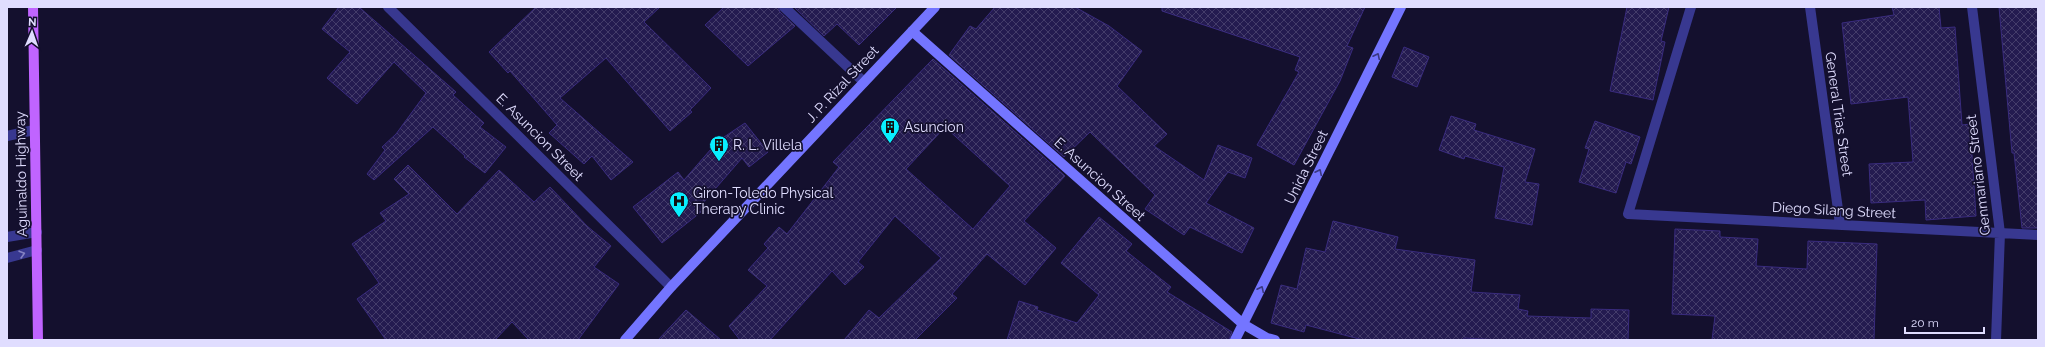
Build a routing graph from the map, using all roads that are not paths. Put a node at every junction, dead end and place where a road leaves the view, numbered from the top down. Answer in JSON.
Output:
{"nodes":[{"id":1,"x":33,"y":7,"type":"edge"},
{"id":2,"x":388,"y":7,"type":"edge"},
{"id":3,"x":784,"y":7,"type":"edge"},
{"id":4,"x":935,"y":7,"type":"edge"},
{"id":5,"x":1401,"y":7,"type":"edge"},
{"id":6,"x":1691,"y":7,"type":"edge"},
{"id":7,"x":1810,"y":7,"type":"edge"},
{"id":8,"x":1972,"y":7,"type":"edge"},
{"id":9,"x":912,"y":30,"type":"junction"},
{"id":10,"x":864,"y":82,"type":"junction"},
{"id":11,"x":34,"y":130,"type":"junction"},
{"id":12,"x":7,"y":136,"type":"edge"},
{"id":13,"x":1840,"y":224,"type":"junction"},
{"id":14,"x":37,"y":232,"type":"junction"},
{"id":15,"x":2000,"y":233,"type":"junction"},
{"id":16,"x":2038,"y":235,"type":"edge"},
{"id":17,"x":7,"y":237,"type":"edge"},
{"id":18,"x":37,"y":250,"type":"junction"},
{"id":19,"x":7,"y":258,"type":"edge"},
{"id":20,"x":671,"y":287,"type":"junction"},
{"id":21,"x":1243,"y":324,"type":"junction"},
{"id":22,"x":38,"y":340,"type":"edge"},
{"id":23,"x":624,"y":340,"type":"edge"},
{"id":24,"x":1235,"y":340,"type":"edge"},
{"id":25,"x":1275,"y":340,"type":"edge"},
{"id":26,"x":1996,"y":340,"type":"edge"}],
"edges":[{"from":1,"to":11,"type":"main road","name":"Aguinaldo Highway"},
{"from":2,"to":20,"type":"street","name":"E. Asuncion Street"},
{"from":3,"to":10,"type":"street"},
{"from":4,"to":9,"type":"main road","name":"J. P. Rizal Street"},
{"from":21,"to":5,"type":"main road","name":"Unida Street","one_way":true},
{"from":6,"to":13,"type":"street","name":"Diego Silang Street"},
{"from":7,"to":13,"type":"street","name":"General Trias Street"},
{"from":8,"to":15,"type":"street","name":"Genmariano Street"},
{"from":9,"to":10,"type":"main road","name":"J. P. Rizal Street"},
{"from":9,"to":21,"type":"main road","name":"E. Asuncion Street"},
{"from":10,"to":20,"type":"main road","name":"J. P. Rizal Street"},
{"from":11,"to":12,"type":"street"},
{"from":11,"to":14,"type":"main road","name":"Aguinaldo Highway"},
{"from":13,"to":15,"type":"street","name":"Diego Silang Street"},
{"from":14,"to":17,"type":"street"},
{"from":14,"to":18,"type":"main road","name":"Aguinaldo Highway"},
{"from":15,"to":16,"type":"street","name":"Diego Silang Street"},
{"from":15,"to":26,"type":"street","name":"Genmariano Street"},
{"from":19,"to":18,"type":"street","one_way":true},
{"from":18,"to":22,"type":"main road","name":"Aguinaldo Highway"},
{"from":20,"to":23,"type":"main road","name":"J. P. Rizal Street"},
{"from":21,"to":24,"type":"main road","name":"Unida Street"},
{"from":21,"to":25,"type":"main road","name":"E. Asuncion Street"}]}
